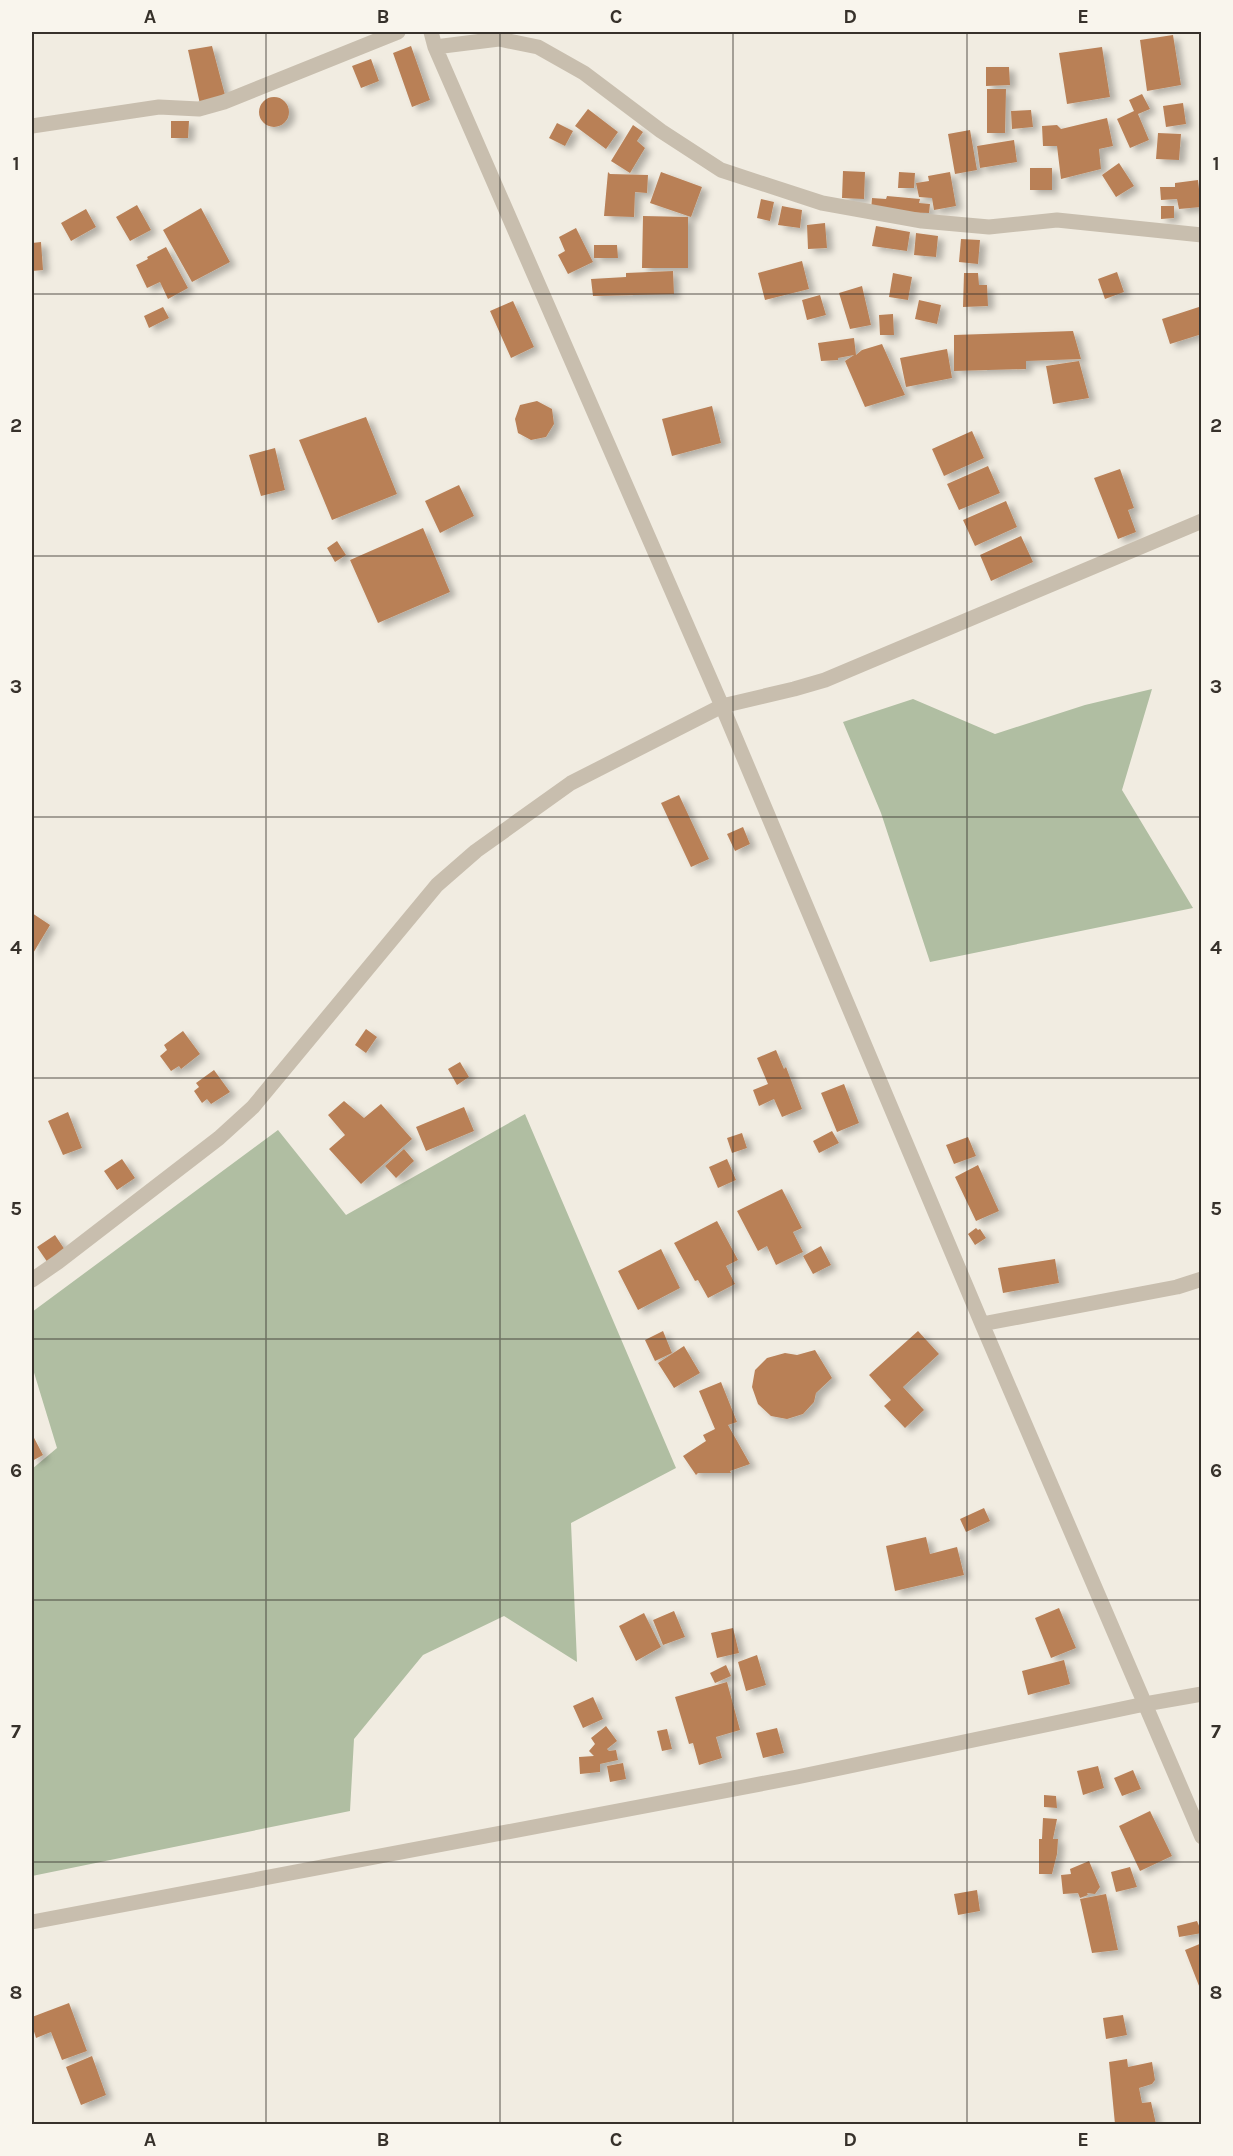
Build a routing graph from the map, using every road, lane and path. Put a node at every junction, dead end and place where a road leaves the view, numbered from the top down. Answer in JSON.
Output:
{"nodes":[{"id":1,"x":398,"y":32,"type":"edge"},
{"id":2,"x":431,"y":32,"type":"edge"},
{"id":3,"x":435,"y":47,"type":"junction"},
{"id":4,"x":32,"y":126,"type":"edge"},
{"id":5,"x":1202,"y":236,"type":"edge"},
{"id":6,"x":1202,"y":521,"type":"edge"},
{"id":7,"x":722,"y":706,"type":"junction"},
{"id":8,"x":1202,"y":1279,"type":"edge"},
{"id":9,"x":32,"y":1280,"type":"edge"},
{"id":10,"x":982,"y":1324,"type":"junction"},
{"id":11,"x":1202,"y":1694,"type":"edge"},
{"id":12,"x":1145,"y":1704,"type":"junction"},
{"id":13,"x":1202,"y":1838,"type":"edge"},
{"id":14,"x":32,"y":1922,"type":"edge"}],
"edges":[{"from":1,"to":4,"type":"street"},
{"from":2,"to":3,"type":"street"},
{"from":3,"to":5,"type":"street"},
{"from":3,"to":7,"type":"street"},
{"from":6,"to":7,"type":"street"},
{"from":7,"to":9,"type":"street"},
{"from":7,"to":10,"type":"street"},
{"from":8,"to":10,"type":"street"},
{"from":10,"to":12,"type":"street"},
{"from":11,"to":12,"type":"street"},
{"from":12,"to":13,"type":"street"},
{"from":12,"to":14,"type":"street"}]}
